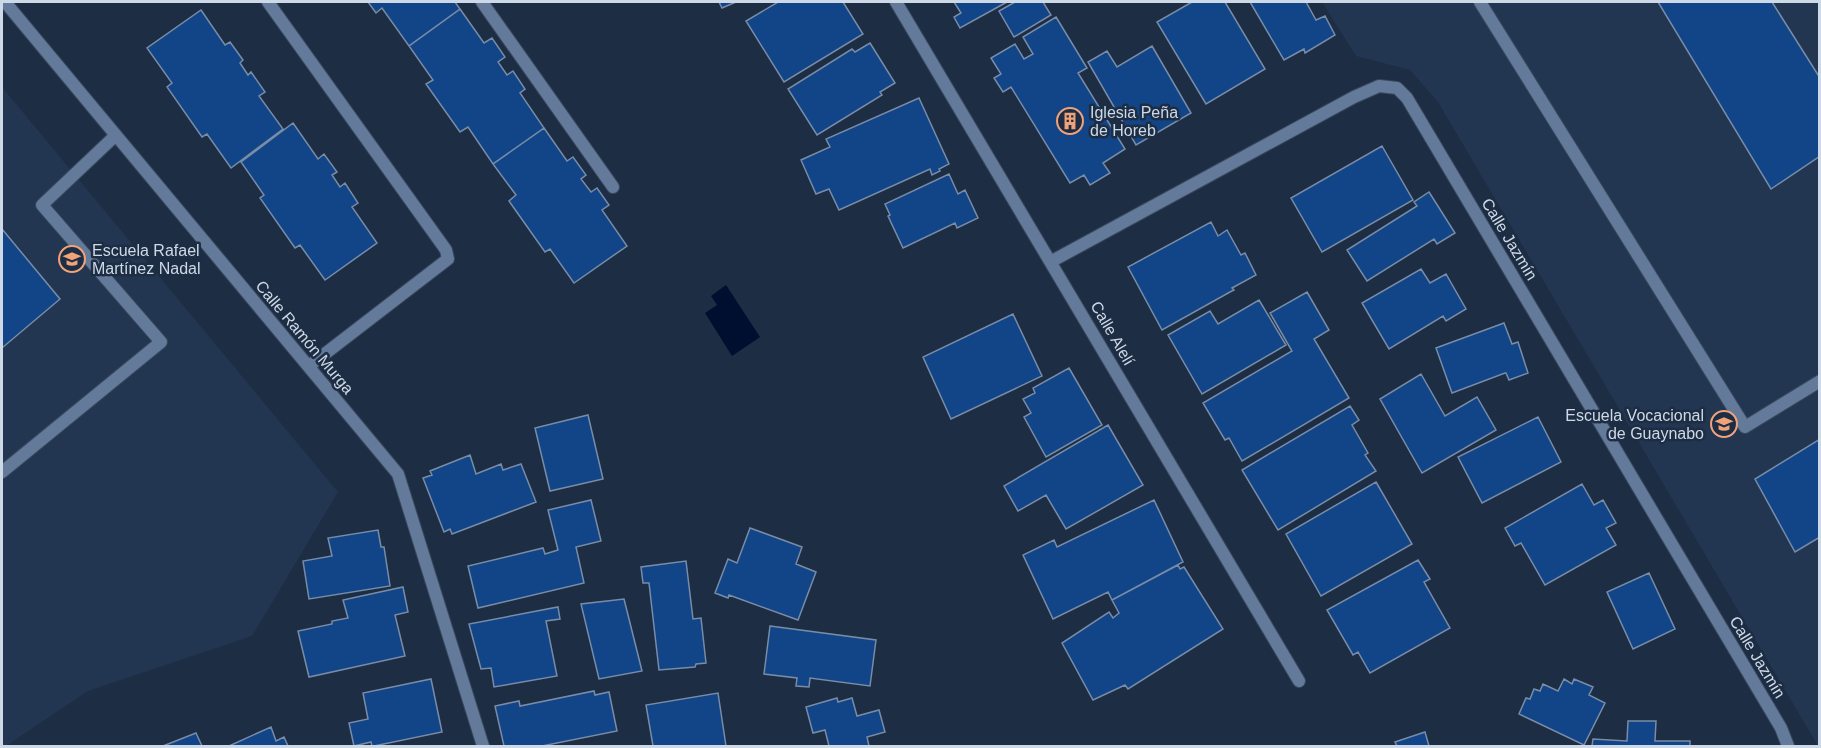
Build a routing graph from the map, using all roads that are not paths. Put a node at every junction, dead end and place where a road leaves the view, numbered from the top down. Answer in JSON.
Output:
{"nodes":[{"id":1,"x":5,"y":2,"type":"edge"},
{"id":2,"x":268,"y":2,"type":"edge"},
{"id":3,"x":482,"y":2,"type":"edge"},
{"id":4,"x":897,"y":2,"type":"edge"},
{"id":5,"x":1480,"y":2,"type":"edge"},
{"id":6,"x":116,"y":135,"type":"junction"},
{"id":7,"x":613,"y":187,"type":"dead end"},
{"id":8,"x":1052,"y":261,"type":"junction"},
{"id":9,"x":309,"y":366,"type":"junction"},
{"id":10,"x":1820,"y":381,"type":"edge"},
{"id":11,"x":2,"y":472,"type":"edge"},
{"id":12,"x":1299,"y":681,"type":"dead end"},
{"id":13,"x":483,"y":747,"type":"edge"},
{"id":14,"x":1788,"y":747,"type":"edge"}],
"edges":[{"from":1,"to":6,"type":"street","name":"Calle Ramón Murga"},
{"from":2,"to":9,"type":"street"},
{"from":3,"to":7,"type":"street"},
{"from":4,"to":8,"type":"street","name":"Calle Alelí"},
{"from":5,"to":10,"type":"street"},
{"from":6,"to":9,"type":"street","name":"Calle Ramón Murga"},
{"from":6,"to":11,"type":"street"},
{"from":8,"to":12,"type":"street","name":"Calle Alelí"},
{"from":8,"to":14,"type":"street","name":"Calle Jazmín"},
{"from":9,"to":13,"type":"street","name":"Calle Ramón Murga"}]}
